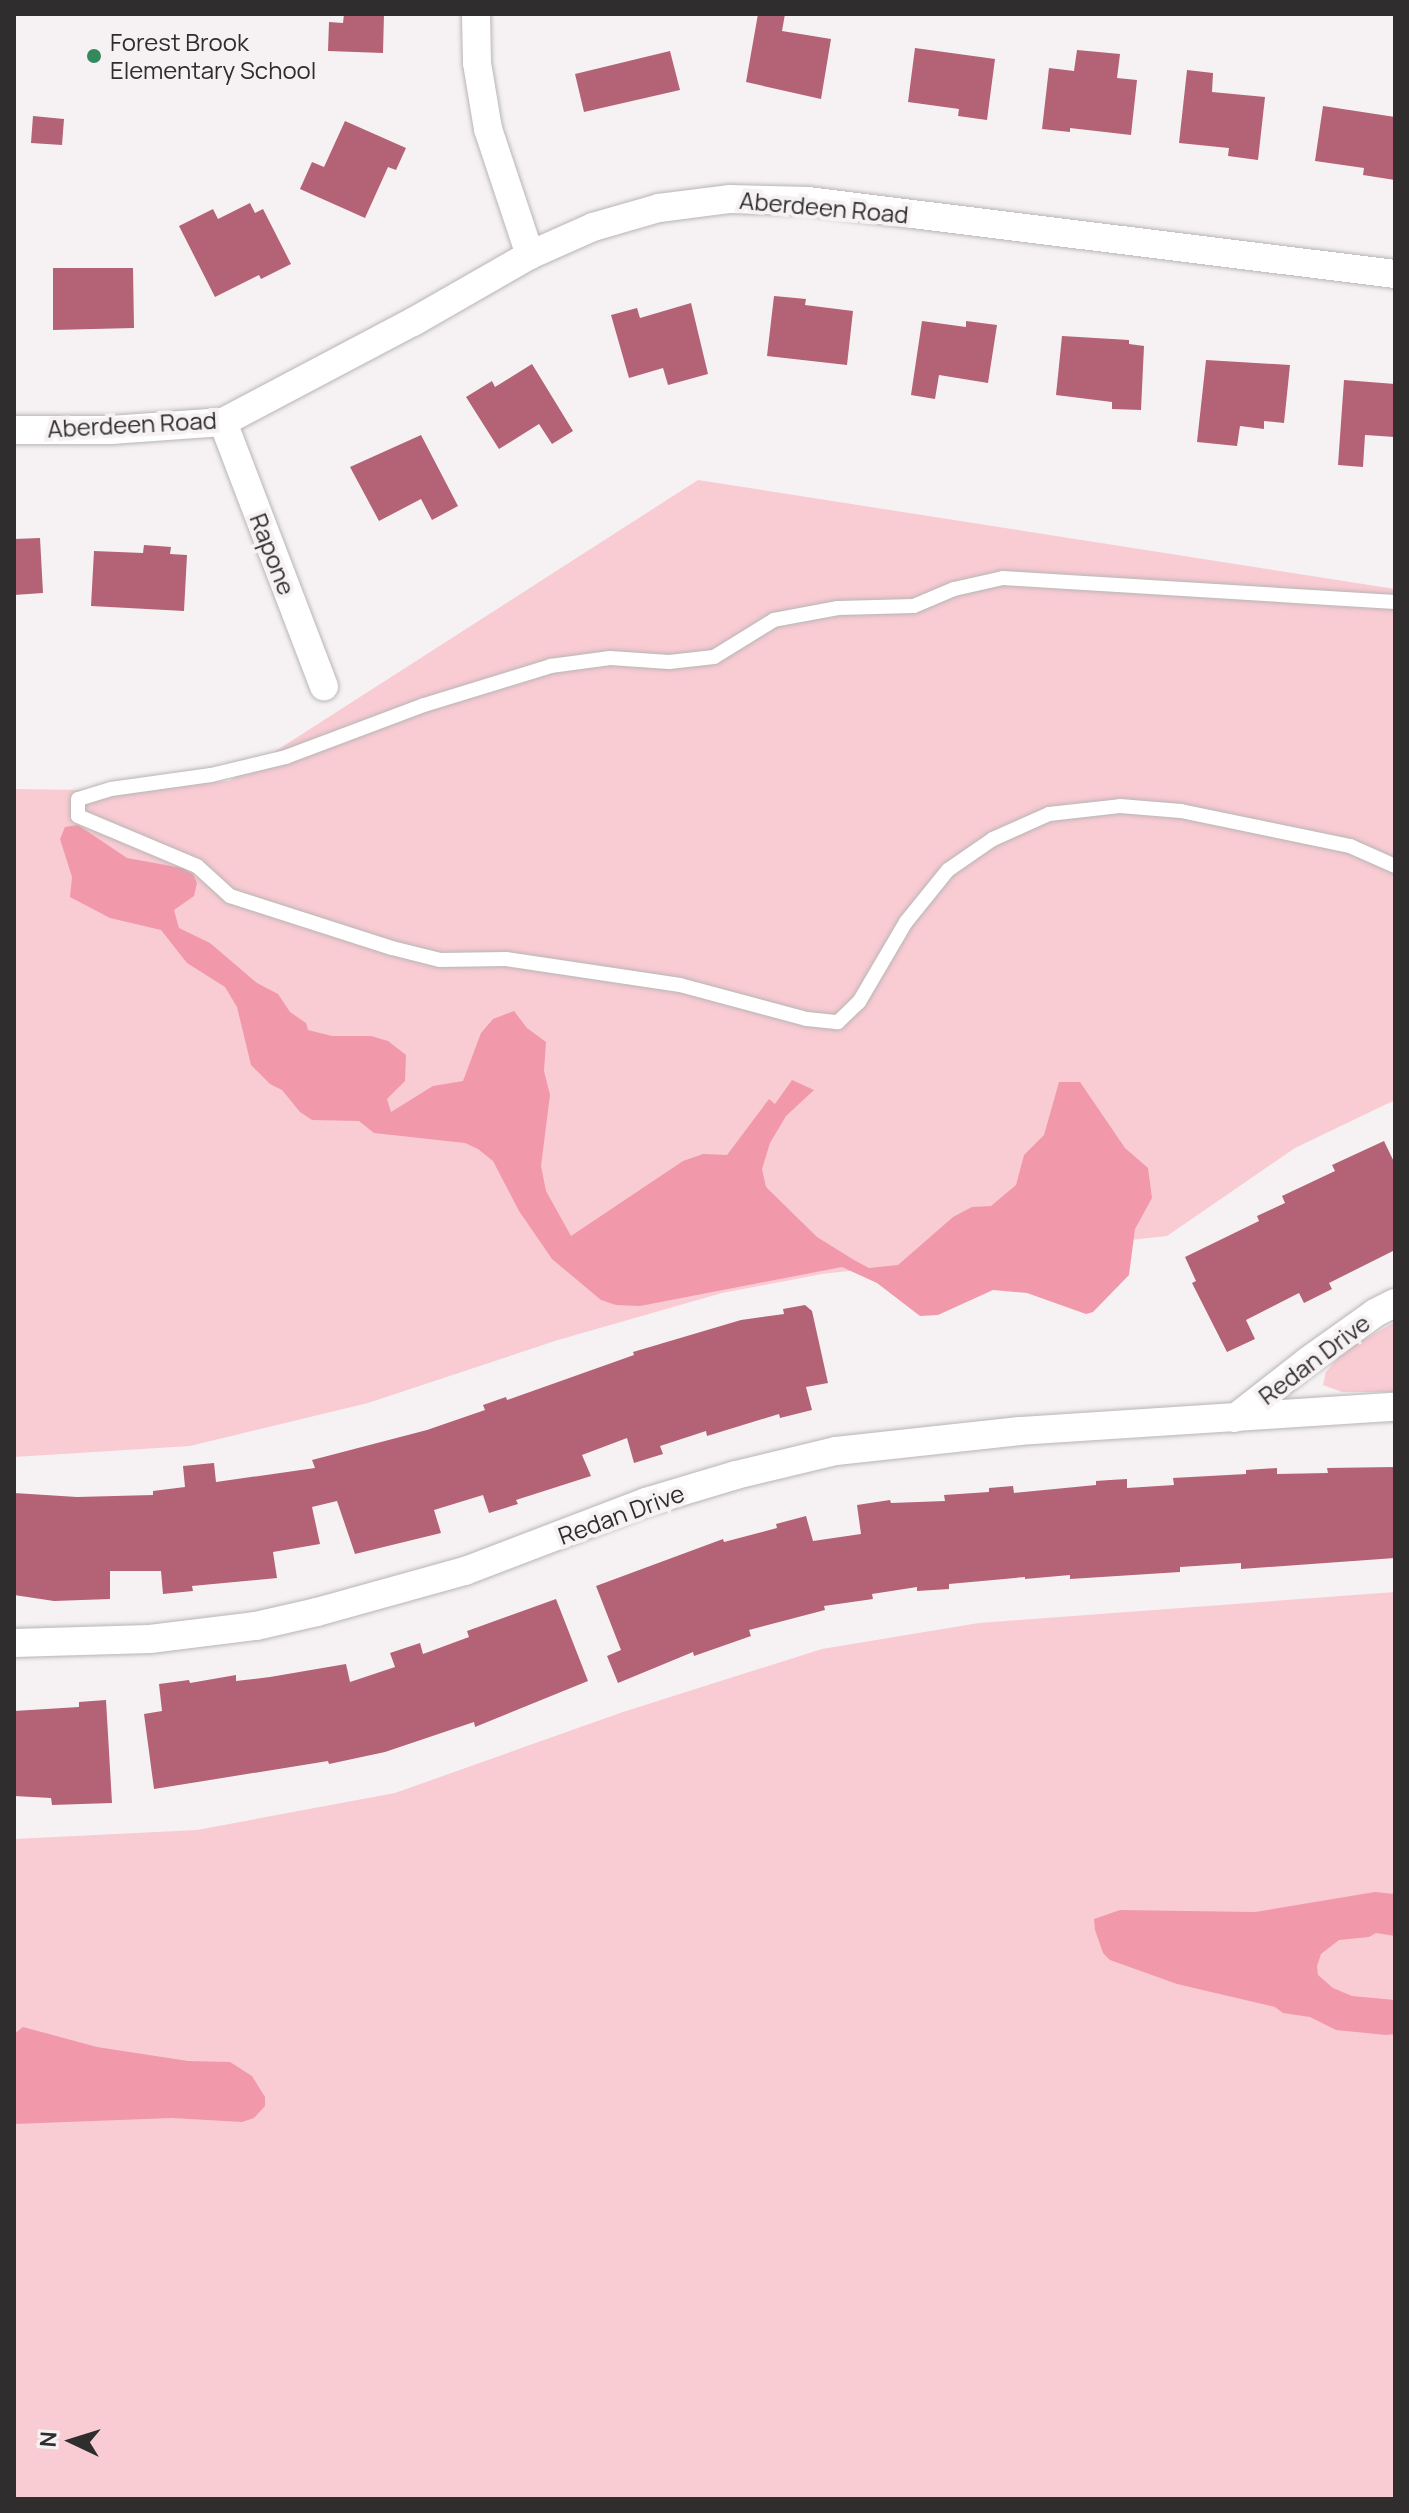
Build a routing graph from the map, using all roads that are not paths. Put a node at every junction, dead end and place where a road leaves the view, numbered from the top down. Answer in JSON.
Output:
{"nodes":[{"id":1,"x":476,"y":14,"type":"edge"},
{"id":2,"x":530,"y":255,"type":"junction"},
{"id":3,"x":1395,"y":274,"type":"edge"},
{"id":4,"x":223,"y":422,"type":"junction"},
{"id":5,"x":14,"y":430,"type":"edge"},
{"id":6,"x":1395,"y":602,"type":"edge"},
{"id":7,"x":324,"y":686,"type":"dead end"},
{"id":8,"x":1395,"y":866,"type":"edge"},
{"id":9,"x":1395,"y":1303,"type":"edge"},
{"id":10,"x":1395,"y":1407,"type":"edge"},
{"id":11,"x":1235,"y":1418,"type":"junction"},
{"id":12,"x":14,"y":1643,"type":"edge"}],
"edges":[{"from":1,"to":2,"type":"street"},
{"from":2,"to":3,"type":"street","name":"Aberdeen Road"},
{"from":2,"to":4,"type":"street","name":"Aberdeen Road"},
{"from":4,"to":5,"type":"street","name":"Aberdeen Road"},
{"from":4,"to":7,"type":"street","name":"Rapone"},
{"from":6,"to":8,"type":"lane"},
{"from":9,"to":11,"type":"street","name":"Redan Drive"},
{"from":10,"to":11,"type":"street","name":"Redan Drive"},
{"from":11,"to":12,"type":"street","name":"Redan Drive"}]}
